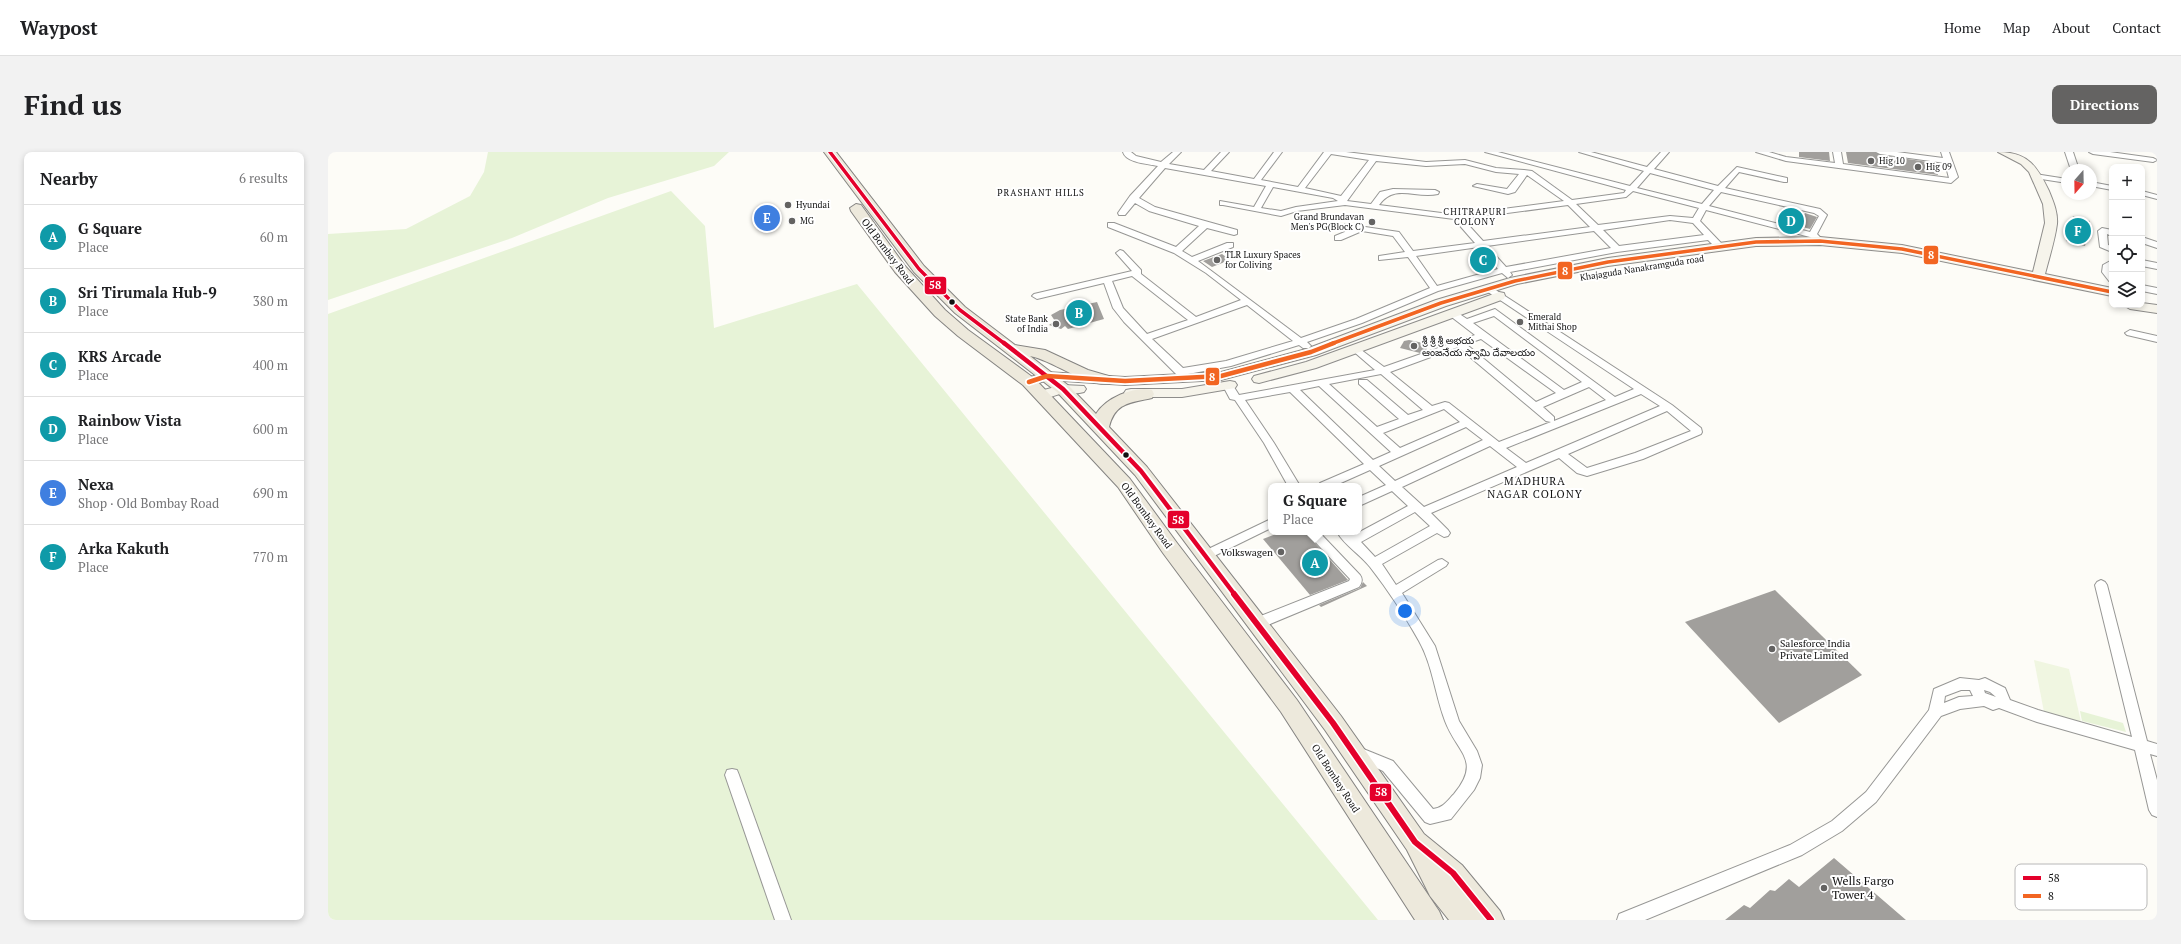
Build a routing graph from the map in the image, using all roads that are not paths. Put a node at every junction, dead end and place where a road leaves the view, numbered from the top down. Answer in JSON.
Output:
{"nodes":[{"id":1,"x":817,"y":152,"type":"edge"},
{"id":2,"x":830,"y":152,"type":"edge"},
{"id":3,"x":1127,"y":152,"type":"edge"},
{"id":4,"x":1177,"y":152,"type":"edge"},
{"id":5,"x":1225,"y":152,"type":"edge"},
{"id":6,"x":1278,"y":152,"type":"edge"},
{"id":7,"x":1328,"y":152,"type":"edge"},
{"id":8,"x":1333,"y":152,"type":"edge"},
{"id":9,"x":1489,"y":152,"type":"edge"},
{"id":10,"x":1583,"y":152,"type":"edge"},
{"id":11,"x":1665,"y":152,"type":"edge"},
{"id":12,"x":1760,"y":152,"type":"edge"},
{"id":13,"x":1838,"y":152,"type":"edge"},
{"id":14,"x":1880,"y":152,"type":"edge"},
{"id":15,"x":1945,"y":152,"type":"edge"},
{"id":16,"x":2003,"y":152,"type":"edge"},
{"id":17,"x":2069,"y":152,"type":"edge"},
{"id":18,"x":2094,"y":152,"type":"edge"},
{"id":19,"x":2123,"y":154,"type":"edge"},
{"id":20,"x":1786,"y":156,"type":"edge"},
{"id":21,"x":1529,"y":158,"type":"junction"},
{"id":22,"x":1374,"y":159,"type":"junction"},
{"id":23,"x":2153,"y":160,"type":"dead end"},
{"id":24,"x":1948,"y":161,"type":"junction"},
{"id":25,"x":1891,"y":162,"type":"edge"},
{"id":26,"x":2073,"y":164,"type":"edge"},
{"id":27,"x":1163,"y":165,"type":"junction"},
{"id":28,"x":1840,"y":167,"type":"junction"},
{"id":29,"x":1650,"y":169,"type":"junction"},
{"id":30,"x":1515,"y":171,"type":"junction"},
{"id":31,"x":1207,"y":172,"type":"junction"},
{"id":32,"x":1524,"y":172,"type":"junction"},
{"id":33,"x":2038,"y":176,"type":"junction"},
{"id":34,"x":1784,"y":180,"type":"dead end"},
{"id":35,"x":2061,"y":180,"type":"edge"},
{"id":36,"x":1256,"y":182,"type":"junction"},
{"id":37,"x":1271,"y":184,"type":"junction"},
{"id":38,"x":2097,"y":185,"type":"edge"},
{"id":39,"x":1477,"y":186,"type":"dead end"},
{"id":40,"x":2109,"y":187,"type":"edge"},
{"id":41,"x":1633,"y":188,"type":"junction"},
{"id":42,"x":1719,"y":189,"type":"junction"},
{"id":43,"x":1300,"y":190,"type":"junction"},
{"id":44,"x":1435,"y":192,"type":"dead end"},
{"id":45,"x":2145,"y":194,"type":"edge"},
{"id":46,"x":2157,"y":197,"type":"edge"},
{"id":47,"x":1133,"y":198,"type":"junction"},
{"id":48,"x":1344,"y":202,"type":"junction"},
{"id":49,"x":1570,"y":202,"type":"junction"},
{"id":50,"x":1223,"y":203,"type":"dead end"},
{"id":51,"x":1373,"y":207,"type":"junction"},
{"id":52,"x":1704,"y":207,"type":"junction"},
{"id":53,"x":1256,"y":210,"type":"junction"},
{"id":54,"x":1122,"y":212,"type":"dead end"},
{"id":55,"x":1457,"y":217,"type":"junction"},
{"id":56,"x":1696,"y":221,"type":"junction"},
{"id":57,"x":1111,"y":225,"type":"dead end"},
{"id":58,"x":1205,"y":225,"type":"junction"},
{"id":59,"x":1348,"y":226,"type":"dead end"},
{"id":60,"x":1596,"y":228,"type":"junction"},
{"id":61,"x":1359,"y":229,"type":"junction"},
{"id":62,"x":1234,"y":232,"type":"dead end"},
{"id":63,"x":2109,"y":232,"type":"edge"},
{"id":64,"x":1709,"y":237,"type":"junction"},
{"id":65,"x":1338,"y":238,"type":"dead end"},
{"id":66,"x":1816,"y":238,"type":"junction"},
{"id":67,"x":2145,"y":241,"type":"edge"},
{"id":68,"x":1483,"y":245,"type":"junction"},
{"id":69,"x":2157,"y":245,"type":"edge"},
{"id":70,"x":1230,"y":246,"type":"dead end"},
{"id":71,"x":1719,"y":246,"type":"junction"},
{"id":72,"x":2109,"y":248,"type":"edge"},
{"id":73,"x":1617,"y":250,"type":"junction"},
{"id":74,"x":1177,"y":251,"type":"junction"},
{"id":75,"x":1120,"y":253,"type":"dead end"},
{"id":76,"x":1409,"y":254,"type":"junction"},
{"id":77,"x":1382,"y":258,"type":"dead end"},
{"id":78,"x":1192,"y":260,"type":"junction"},
{"id":79,"x":2145,"y":264,"type":"edge"},
{"id":80,"x":2109,"y":265,"type":"edge"},
{"id":81,"x":2157,"y":266,"type":"edge"},
{"id":82,"x":1504,"y":270,"type":"junction"},
{"id":83,"x":1134,"y":273,"type":"junction"},
{"id":84,"x":2109,"y":276,"type":"edge"},
{"id":85,"x":2038,"y":277,"type":"junction"},
{"id":86,"x":1107,"y":280,"type":"junction"},
{"id":87,"x":1515,"y":281,"type":"junction"},
{"id":88,"x":1488,"y":288,"type":"junction"},
{"id":89,"x":2145,"y":288,"type":"edge"},
{"id":90,"x":1435,"y":289,"type":"junction"},
{"id":91,"x":2157,"y":290,"type":"edge"},
{"id":92,"x":2109,"y":291,"type":"edge"},
{"id":93,"x":1037,"y":296,"type":"dead end"},
{"id":94,"x":1499,"y":296,"type":"junction"},
{"id":95,"x":2145,"y":299,"type":"edge"},
{"id":96,"x":1248,"y":300,"type":"junction"},
{"id":97,"x":2109,"y":300,"type":"edge"},
{"id":98,"x":2157,"y":301,"type":"edge"},
{"id":99,"x":1513,"y":305,"type":"junction"},
{"id":100,"x":2145,"y":307,"type":"edge"},
{"id":101,"x":2157,"y":309,"type":"edge"},
{"id":102,"x":1495,"y":312,"type":"junction"},
{"id":103,"x":1452,"y":313,"type":"junction"},
{"id":104,"x":1528,"y":315,"type":"junction"},
{"id":105,"x":1195,"y":321,"type":"junction"},
{"id":106,"x":1509,"y":322,"type":"junction"},
{"id":107,"x":1465,"y":323,"type":"junction"},
{"id":108,"x":1557,"y":333,"type":"junction"},
{"id":109,"x":2130,"y":333,"type":"dead end"},
{"id":110,"x":1483,"y":335,"type":"junction"},
{"id":111,"x":1146,"y":338,"type":"junction"},
{"id":112,"x":2157,"y":339,"type":"edge"},
{"id":113,"x":1301,"y":342,"type":"junction"},
{"id":114,"x":1536,"y":342,"type":"junction"},
{"id":115,"x":1460,"y":344,"type":"junction"},
{"id":116,"x":1012,"y":348,"type":"junction"},
{"id":117,"x":1356,"y":349,"type":"junction"},
{"id":118,"x":1311,"y":352,"type":"junction"},
{"id":119,"x":1383,"y":371,"type":"junction"},
{"id":120,"x":1184,"y":376,"type":"junction"},
{"id":121,"x":1106,"y":380,"type":"junction"},
{"id":122,"x":1363,"y":382,"type":"dead end"},
{"id":123,"x":1322,"y":383,"type":"junction"},
{"id":124,"x":1589,"y":383,"type":"junction"},
{"id":125,"x":1039,"y":384,"type":"junction"},
{"id":126,"x":1073,"y":385,"type":"junction"},
{"id":127,"x":1228,"y":386,"type":"junction"},
{"id":128,"x":1293,"y":389,"type":"junction"},
{"id":129,"x":1641,"y":390,"type":"junction"},
{"id":130,"x":1146,"y":394,"type":"junction"},
{"id":131,"x":1563,"y":394,"type":"junction"},
{"id":132,"x":1239,"y":398,"type":"junction"},
{"id":133,"x":1614,"y":401,"type":"junction"},
{"id":134,"x":1535,"y":407,"type":"junction"},
{"id":135,"x":1668,"y":407,"type":"junction"},
{"id":136,"x":1431,"y":411,"type":"junction"},
{"id":137,"x":1550,"y":419,"type":"dead end"},
{"id":138,"x":1406,"y":420,"type":"junction"},
{"id":139,"x":1467,"y":423,"type":"junction"},
{"id":140,"x":1101,"y":427,"type":"junction"},
{"id":141,"x":1375,"y":432,"type":"junction"},
{"id":142,"x":1494,"y":444,"type":"junction"},
{"id":143,"x":1398,"y":453,"type":"junction"},
{"id":144,"x":1560,"y":453,"type":"junction"},
{"id":145,"x":1370,"y":465,"type":"junction"},
{"id":146,"x":1525,"y":468,"type":"junction"},
{"id":147,"x":1292,"y":483,"type":"edge"},
{"id":148,"x":1331,"y":483,"type":"edge"},
{"id":149,"x":1394,"y":486,"type":"junction"},
{"id":150,"x":1362,"y":501,"type":"edge"},
{"id":151,"x":1420,"y":509,"type":"junction"},
{"id":152,"x":1268,"y":524,"type":"edge"},
{"id":153,"x":1315,"y":535,"type":"edge"},
{"id":154,"x":1347,"y":535,"type":"edge"},
{"id":155,"x":1353,"y":541,"type":"junction"},
{"id":156,"x":1206,"y":555,"type":"junction"},
{"id":157,"x":1442,"y":562,"type":"dead end"},
{"id":158,"x":1374,"y":563,"type":"junction"},
{"id":159,"x":2101,"y":586,"type":"dead end"},
{"id":160,"x":1394,"y":592,"type":"junction"},
{"id":161,"x":1258,"y":624,"type":"junction"},
{"id":162,"x":1977,"y":685,"type":"junction"},
{"id":163,"x":1984,"y":700,"type":"junction"},
{"id":164,"x":2001,"y":703,"type":"junction"},
{"id":165,"x":1936,"y":712,"type":"junction"},
{"id":166,"x":2140,"y":745,"type":"junction"},
{"id":167,"x":2157,"y":750,"type":"edge"},
{"id":168,"x":1352,"y":751,"type":"junction"},
{"id":169,"x":732,"y":775,"type":"dead end"},
{"id":170,"x":2157,"y":810,"type":"edge"},
{"id":171,"x":1415,"y":842,"type":"junction"},
{"id":172,"x":783,"y":920,"type":"edge"},
{"id":173,"x":1430,"y":920,"type":"edge"},
{"id":174,"x":1465,"y":920,"type":"edge"},
{"id":175,"x":1491,"y":920,"type":"edge"},
{"id":176,"x":1625,"y":920,"type":"edge"}],
"edges":[{"from":1,"to":125,"type":"main road","name":"Old Bombay Road"},
{"from":2,"to":116,"type":"main road"},
{"from":3,"to":27,"type":"street"},
{"from":4,"to":27,"type":"street"},
{"from":5,"to":31,"type":"street"},
{"from":6,"to":36,"type":"street"},
{"from":7,"to":43,"type":"street"},
{"from":8,"to":22,"type":"street"},
{"from":9,"to":21,"type":"street"},
{"from":10,"to":29,"type":"street"},
{"from":11,"to":29,"type":"street"},
{"from":12,"to":20,"type":"street"},
{"from":13,"to":28,"type":"street"},
{"from":14,"to":25,"type":"street"},
{"from":15,"to":24,"type":"street"},
{"from":16,"to":33,"type":"main road"},
{"from":17,"to":26,"type":"street"},
{"from":18,"to":19,"type":"street"},
{"from":19,"to":23,"type":"street"},
{"from":20,"to":28,"type":"street"},
{"from":21,"to":30,"type":"street"},
{"from":21,"to":41,"type":"street"},
{"from":22,"to":30,"type":"street"},
{"from":22,"to":48,"type":"street"},
{"from":24,"to":25,"type":"street"},
{"from":24,"to":25,"type":"street"},
{"from":25,"to":28,"type":"street"},
{"from":27,"to":31,"type":"street"},
{"from":27,"to":47,"type":"street"},
{"from":29,"to":41,"type":"street"},
{"from":29,"to":42,"type":"street"},
{"from":30,"to":32,"type":"street"},
{"from":31,"to":36,"type":"street"},
{"from":32,"to":39,"type":"street"},
{"from":32,"to":49,"type":"street"},
{"from":33,"to":35,"type":"street"},
{"from":33,"to":85,"type":"main road"},
{"from":34,"to":42,"type":"street"},
{"from":36,"to":37,"type":"street"},
{"from":37,"to":43,"type":"street"},
{"from":37,"to":53,"type":"street"},
{"from":38,"to":40,"type":"street"},
{"from":41,"to":49,"type":"street"},
{"from":41,"to":52,"type":"street"},
{"from":42,"to":52,"type":"street"},
{"from":42,"to":66,"type":"street"},
{"from":43,"to":48,"type":"street"},
{"from":44,"to":51,"type":"street"},
{"from":45,"to":46,"type":"street"},
{"from":47,"to":54,"type":"street"},
{"from":47,"to":58,"type":"street"},
{"from":48,"to":51,"type":"street"},
{"from":48,"to":53,"type":"street"},
{"from":49,"to":55,"type":"street"},
{"from":49,"to":60,"type":"street"},
{"from":50,"to":53,"type":"street"},
{"from":51,"to":55,"type":"street"},
{"from":52,"to":56,"type":"street"},
{"from":52,"to":66,"type":"street"},
{"from":55,"to":68,"type":"street"},
{"from":56,"to":60,"type":"street"},
{"from":56,"to":64,"type":"street"},
{"from":57,"to":74,"type":"street"},
{"from":58,"to":62,"type":"street"},
{"from":58,"to":74,"type":"street"},
{"from":59,"to":61,"type":"street"},
{"from":60,"to":68,"type":"street"},
{"from":60,"to":73,"type":"street"},
{"from":61,"to":65,"type":"street"},
{"from":61,"to":76,"type":"street"},
{"from":63,"to":72,"type":"street"},
{"from":64,"to":71,"type":"street"},
{"from":64,"to":73,"type":"street"},
{"from":66,"to":71,"type":"main road","name":"Khajaguda Nanakramguda road"},
{"from":66,"to":85,"type":"main road","name":"Khajaguda Nanakramguda road"},
{"from":67,"to":69,"type":"street"},
{"from":68,"to":76,"type":"street"},
{"from":68,"to":82,"type":"street"},
{"from":70,"to":78,"type":"street"},
{"from":71,"to":87,"type":"main road","name":"Khajaguda Nanakramguda road"},
{"from":73,"to":82,"type":"street"},
{"from":74,"to":78,"type":"street"},
{"from":75,"to":83,"type":"street"},
{"from":76,"to":77,"type":"street"},
{"from":76,"to":90,"type":"street"},
{"from":78,"to":96,"type":"street"},
{"from":79,"to":81,"type":"street"},
{"from":80,"to":84,"type":"street"},
{"from":82,"to":87,"type":"street"},
{"from":82,"to":90,"type":"street"},
{"from":83,"to":86,"type":"street"},
{"from":83,"to":105,"type":"street"},
{"from":85,"to":92,"type":"main road","name":"Khajaguda Nanakramguda road"},
{"from":86,"to":93,"type":"street"},
{"from":86,"to":111,"type":"street"},
{"from":87,"to":88,"type":"main road","name":"Khajaguda Nanakramguda road"},
{"from":88,"to":94,"type":"street"},
{"from":88,"to":118,"type":"main road","name":"Khajaguda Nanakramguda road"},
{"from":89,"to":91,"type":"street"},
{"from":90,"to":113,"type":"street"},
{"from":94,"to":97,"type":"main road","name":"Khajaguda Nanakramguda road"},
{"from":94,"to":99,"type":"street"},
{"from":94,"to":103,"type":"main road","name":"Khajaguda Nanakramguda road"},
{"from":95,"to":98,"type":"main road"},
{"from":96,"to":105,"type":"street"},
{"from":96,"to":113,"type":"street"},
{"from":99,"to":102,"type":"street"},
{"from":99,"to":104,"type":"street"},
{"from":100,"to":101,"type":"main road"},
{"from":102,"to":106,"type":"street"},
{"from":102,"to":107,"type":"street"},
{"from":103,"to":107,"type":"street"},
{"from":103,"to":117,"type":"main road","name":"Khajaguda Nanakramguda road"},
{"from":104,"to":106,"type":"street"},
{"from":104,"to":108,"type":"street"},
{"from":105,"to":111,"type":"street"},
{"from":106,"to":114,"type":"street"},
{"from":107,"to":110,"type":"street"},
{"from":108,"to":114,"type":"street"},
{"from":108,"to":129,"type":"street"},
{"from":109,"to":112,"type":"street"},
{"from":110,"to":115,"type":"street"},
{"from":110,"to":131,"type":"street"},
{"from":111,"to":120,"type":"street"},
{"from":113,"to":118,"type":"street"},
{"from":113,"to":120,"type":"street"},
{"from":114,"to":124,"type":"street"},
{"from":115,"to":119,"type":"street"},
{"from":115,"to":134,"type":"street"},
{"from":116,"to":121,"type":"main road"},
{"from":116,"to":125,"type":"main road"},
{"from":117,"to":119,"type":"street"},
{"from":117,"to":127,"type":"main road","name":"Khajaguda Nanakramguda road"},
{"from":118,"to":120,"type":"main road","name":"Khajaguda Nanakramguda road"},
{"from":119,"to":123,"type":"street"},
{"from":119,"to":136,"type":"street"},
{"from":120,"to":121,"type":"main road","name":"Khajaguda Nanakramguda road"},
{"from":121,"to":126,"type":"main road","name":"Khajaguda Nanakramguda road"},
{"from":122,"to":138,"type":"street"},
{"from":123,"to":128,"type":"street"},
{"from":123,"to":141,"type":"street"},
{"from":124,"to":131,"type":"street"},
{"from":124,"to":133,"type":"street"},
{"from":125,"to":126,"type":"main road"},
{"from":125,"to":173,"type":"main road","name":"Old Bombay Road"},
{"from":126,"to":130,"type":"main road","name":"Khajaguda Nanakramguda road"},
{"from":126,"to":140,"type":"main road"},
{"from":127,"to":130,"type":"main road","name":"Khajaguda Nanakramguda road"},
{"from":127,"to":132,"type":"street"},
{"from":128,"to":132,"type":"street"},
{"from":128,"to":145,"type":"street"},
{"from":129,"to":133,"type":"street"},
{"from":129,"to":135,"type":"street"},
{"from":130,"to":140,"type":"main road"},
{"from":131,"to":134,"type":"street"},
{"from":132,"to":147,"type":"street"},
{"from":133,"to":142,"type":"street"},
{"from":134,"to":137,"type":"street"},
{"from":135,"to":144,"type":"street"},
{"from":135,"to":144,"type":"street"},
{"from":136,"to":138,"type":"street"},
{"from":136,"to":139,"type":"street"},
{"from":138,"to":141,"type":"street"},
{"from":139,"to":142,"type":"street"},
{"from":139,"to":143,"type":"street"},
{"from":140,"to":156,"type":"main road"},
{"from":141,"to":143,"type":"street"},
{"from":142,"to":146,"type":"street"},
{"from":142,"to":149,"type":"street"},
{"from":143,"to":145,"type":"street"},
{"from":144,"to":146,"type":"street"},
{"from":145,"to":148,"type":"street"},
{"from":145,"to":149,"type":"street"},
{"from":146,"to":151,"type":"street"},
{"from":149,"to":150,"type":"street"},
{"from":149,"to":151,"type":"street"},
{"from":151,"to":155,"type":"street"},
{"from":151,"to":158,"type":"street"},
{"from":152,"to":156,"type":"street"},
{"from":153,"to":161,"type":"street"},
{"from":154,"to":155,"type":"street"},
{"from":155,"to":158,"type":"street"},
{"from":156,"to":161,"type":"main road"},
{"from":157,"to":160,"type":"street"},
{"from":158,"to":160,"type":"street"},
{"from":159,"to":166,"type":"street"},
{"from":160,"to":168,"type":"street"},
{"from":161,"to":168,"type":"main road"},
{"from":162,"to":163,"type":"street"},
{"from":162,"to":164,"type":"street"},
{"from":162,"to":165,"type":"street"},
{"from":163,"to":164,"type":"street"},
{"from":163,"to":165,"type":"street"},
{"from":164,"to":166,"type":"street"},
{"from":165,"to":176,"type":"street"},
{"from":166,"to":167,"type":"street"},
{"from":166,"to":170,"type":"street"},
{"from":168,"to":171,"type":"main road"},
{"from":169,"to":172,"type":"street"},
{"from":171,"to":174,"type":"main road"},
{"from":171,"to":175,"type":"main road"}]}
